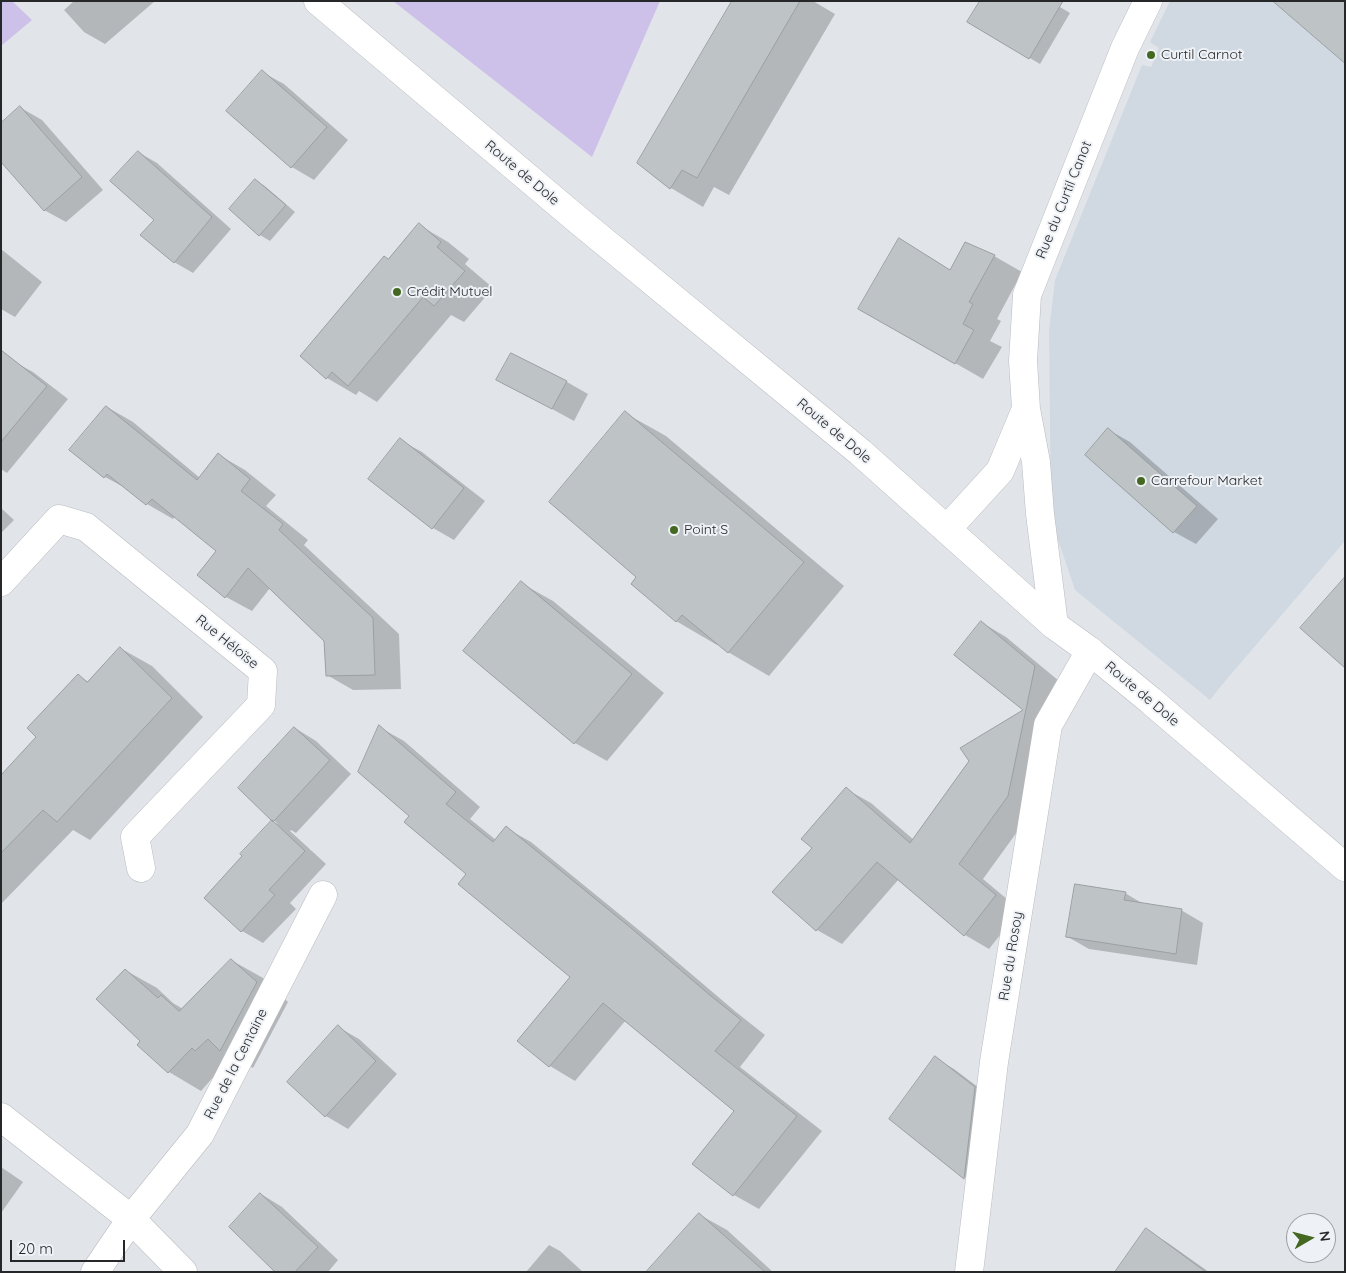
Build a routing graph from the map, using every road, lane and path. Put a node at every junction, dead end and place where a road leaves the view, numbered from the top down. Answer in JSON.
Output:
{"nodes":[{"id":1,"x":318,"y":1,"type":"edge"},
{"id":2,"x":1148,"y":1,"type":"edge"},
{"id":3,"x":1026,"y":409,"type":"junction"},
{"id":4,"x":947,"y":529,"type":"junction"},
{"id":5,"x":1,"y":582,"type":"edge"},
{"id":6,"x":1054,"y":625,"type":"junction"},
{"id":7,"x":1090,"y":650,"type":"junction"},
{"id":8,"x":1345,"y":867,"type":"edge"},
{"id":9,"x":141,"y":868,"type":"dead end"},
{"id":10,"x":322,"y":896,"type":"dead end"},
{"id":11,"x":1,"y":1117,"type":"edge"},
{"id":12,"x":131,"y":1219,"type":"junction"},
{"id":13,"x":95,"y":1272,"type":"edge"},
{"id":14,"x":183,"y":1272,"type":"edge"},
{"id":15,"x":969,"y":1272,"type":"edge"}],
"edges":[{"from":1,"to":4,"type":"street","name":"Route de Dole"},
{"from":2,"to":3,"type":"street","name":"Rue du Curtil Canot"},
{"from":3,"to":4,"type":"street","name":"Rue du Curtil Canot"},
{"from":3,"to":6,"type":"street","name":"Rue du Curtil Canot"},
{"from":4,"to":6,"type":"street","name":"Route de Dole"},
{"from":5,"to":9,"type":"street","name":"Rue Héloïse"},
{"from":6,"to":7,"type":"street","name":"Route de Dole"},
{"from":7,"to":8,"type":"street","name":"Route de Dole"},
{"from":7,"to":15,"type":"street","name":"Rue du Rosoy"},
{"from":10,"to":12,"type":"street","name":"Rue de la Centaine"},
{"from":11,"to":12,"type":"street"},
{"from":12,"to":13,"type":"street","name":"Rue de la Centaine"},
{"from":12,"to":14,"type":"street"}]}
